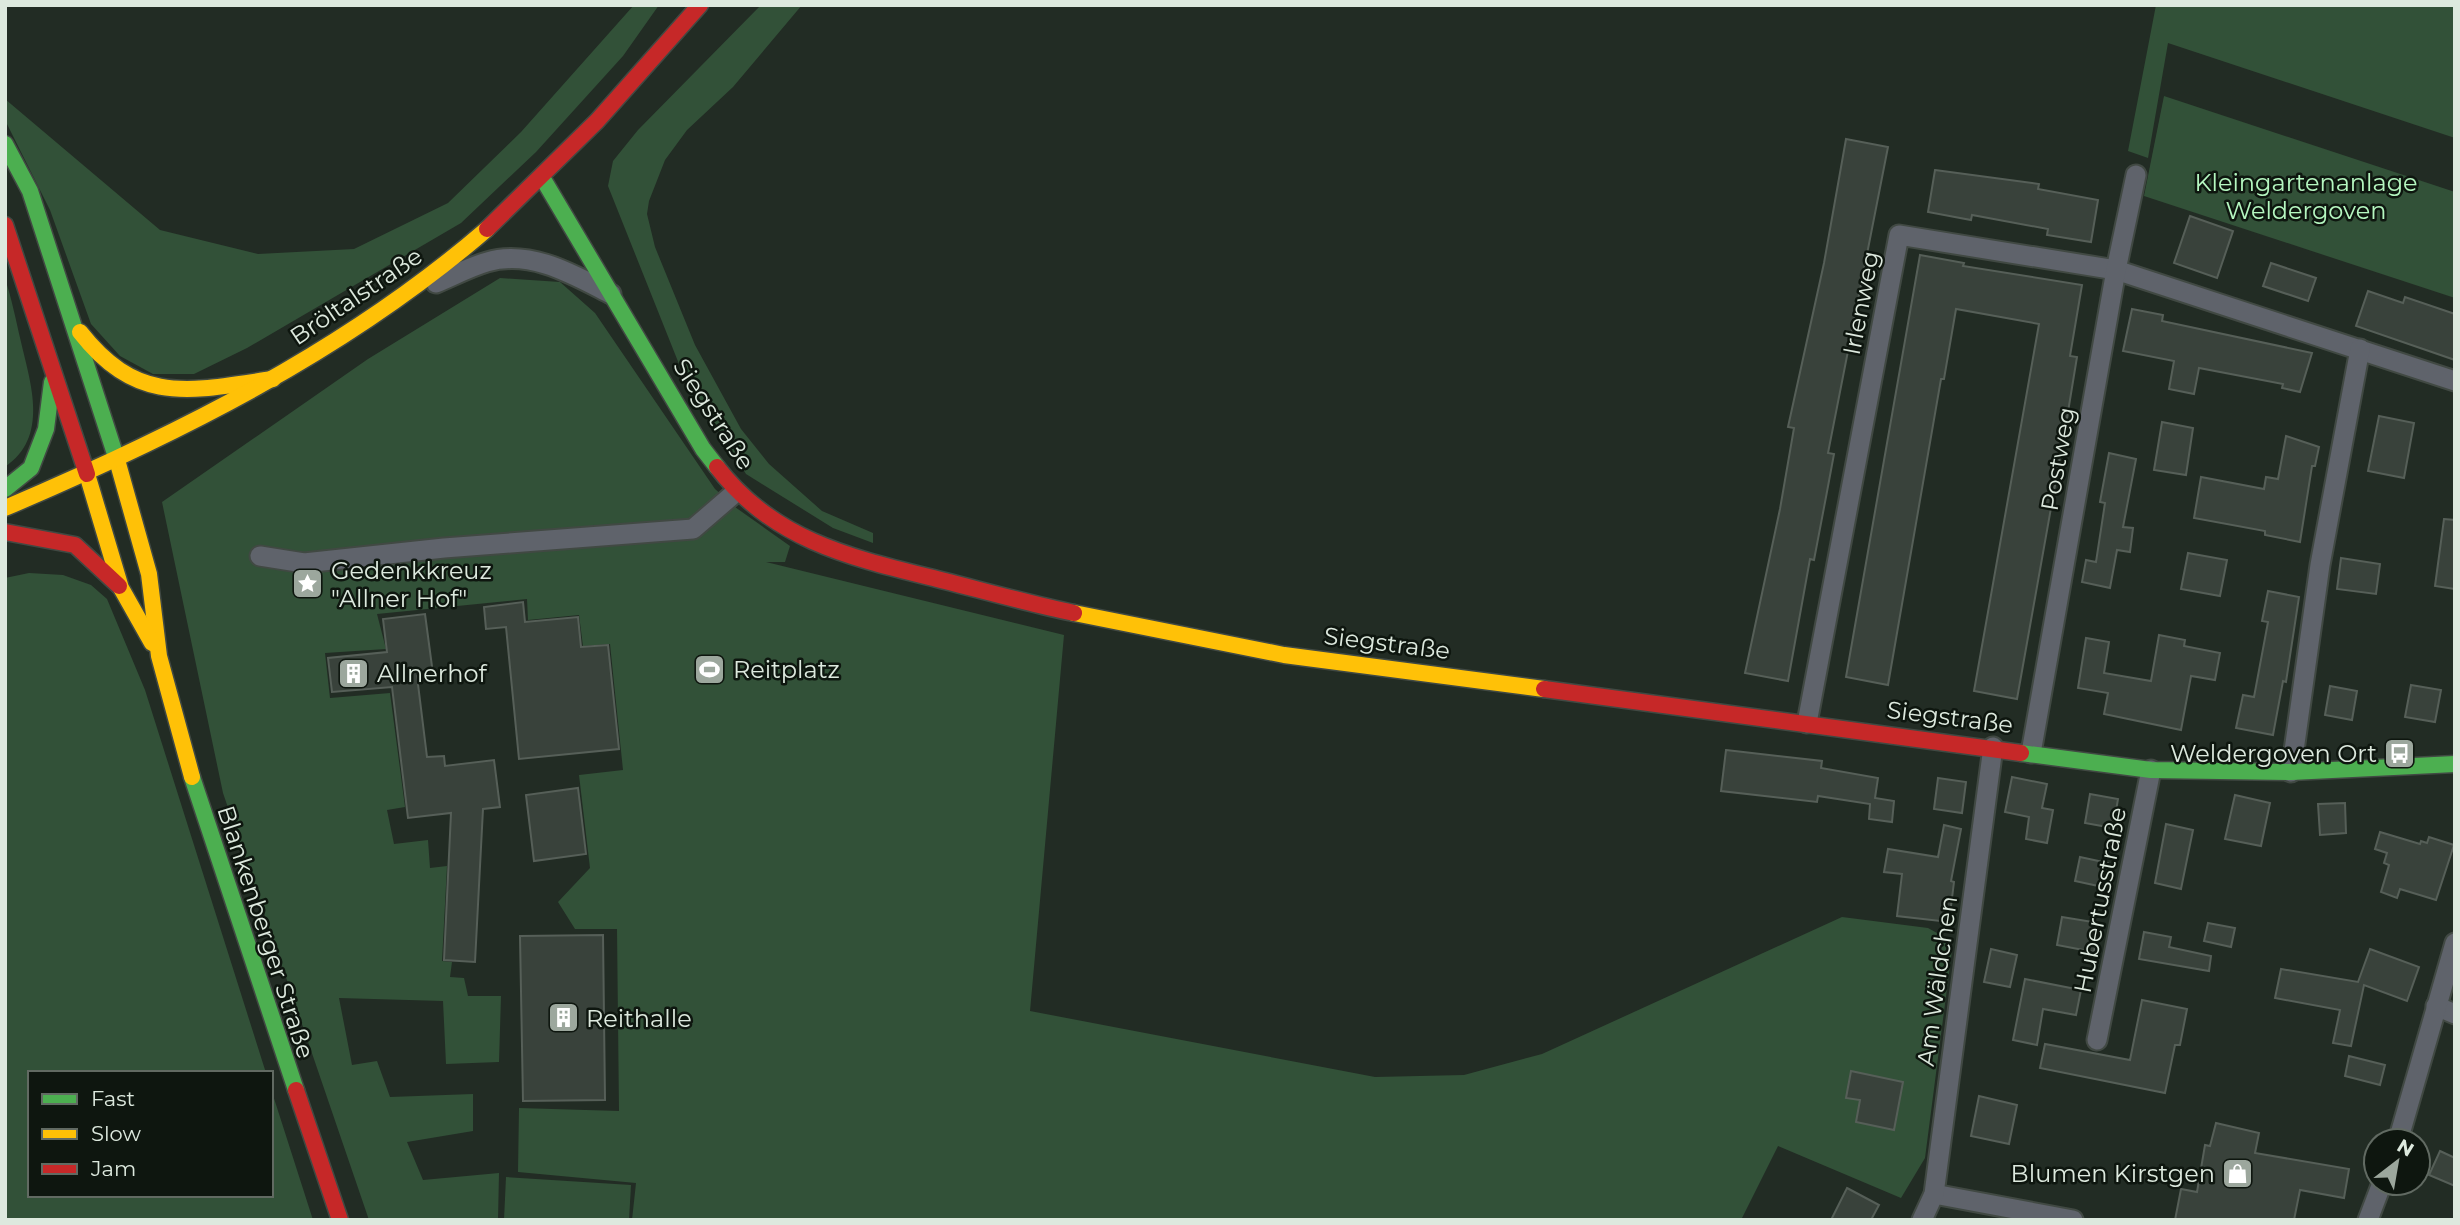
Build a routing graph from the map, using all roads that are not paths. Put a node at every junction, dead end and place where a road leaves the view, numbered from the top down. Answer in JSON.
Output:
{"nodes":[{"id":1,"x":700,"y":5,"type":"edge"},
{"id":2,"x":5,"y":144,"type":"edge"},
{"id":3,"x":2136,"y":175,"type":"dead end"},
{"id":4,"x":542,"y":179,"type":"junction"},
{"id":5,"x":5,"y":225,"type":"edge"},
{"id":6,"x":2116,"y":270,"type":"junction"},
{"id":7,"x":611,"y":294,"type":"junction"},
{"id":8,"x":406,"y":296,"type":"junction"},
{"id":9,"x":68,"y":313,"type":"junction"},
{"id":10,"x":2360,"y":349,"type":"junction"},
{"id":11,"x":54,"y":370,"type":"junction"},
{"id":12,"x":273,"y":379,"type":"junction"},
{"id":13,"x":2455,"y":381,"type":"edge"},
{"id":14,"x":117,"y":460,"type":"junction"},
{"id":15,"x":87,"y":474,"type":"junction"},
{"id":16,"x":5,"y":489,"type":"edge"},
{"id":17,"x":736,"y":492,"type":"junction"},
{"id":18,"x":5,"y":508,"type":"edge"},
{"id":19,"x":5,"y":531,"type":"edge"},
{"id":20,"x":260,"y":556,"type":"dead end"},
{"id":21,"x":121,"y":588,"type":"junction"},
{"id":22,"x":159,"y":656,"type":"junction"},
{"id":23,"x":1807,"y":723,"type":"junction"},
{"id":24,"x":1993,"y":747,"type":"junction"},
{"id":25,"x":2031,"y":752,"type":"junction"},
{"id":26,"x":2455,"y":764,"type":"edge"},
{"id":27,"x":2151,"y":770,"type":"junction"},
{"id":28,"x":2291,"y":772,"type":"junction"},
{"id":29,"x":2455,"y":943,"type":"edge"},
{"id":30,"x":2436,"y":1006,"type":"junction"},
{"id":31,"x":2455,"y":1014,"type":"edge"},
{"id":32,"x":2097,"y":1040,"type":"dead end"},
{"id":33,"x":2402,"y":1127,"type":"edge"},
{"id":34,"x":1934,"y":1195,"type":"junction"},
{"id":35,"x":2377,"y":1197,"type":"edge"},
{"id":36,"x":340,"y":1220,"type":"edge"},
{"id":37,"x":1922,"y":1220,"type":"edge"},
{"id":38,"x":2073,"y":1220,"type":"edge"},
{"id":39,"x":2368,"y":1220,"type":"edge"}],
"edges":[{"from":1,"to":4,"type":"main road","name":"Bröltalstraße"},
{"from":2,"to":9,"type":"main road"},
{"from":3,"to":6,"type":"street","name":"Postweg"},
{"from":4,"to":7,"type":"main road","name":"Siegstraße"},
{"from":4,"to":8,"type":"main road","name":"Bröltalstraße"},
{"from":5,"to":11,"type":"main road","name":"Blankenberger Straße"},
{"from":6,"to":10,"type":"street","name":"Irlenweg"},
{"from":6,"to":23,"type":"street","name":"Irlenweg"},
{"from":6,"to":25,"type":"street","name":"Postweg"},
{"from":7,"to":8,"type":"street"},
{"from":7,"to":17,"type":"main road","name":"Siegstraße"},
{"from":8,"to":12,"type":"main road","name":"Bröltalstraße"},
{"from":9,"to":12,"type":"main road"},
{"from":9,"to":14,"type":"main road","name":"Blankenberger Straße"},
{"from":10,"to":13,"type":"street","name":"Irlenweg"},
{"from":10,"to":28,"type":"street"},
{"from":11,"to":15,"type":"main road","name":"Blankenberger Straße"},
{"from":11,"to":16,"type":"main road"},
{"from":12,"to":14,"type":"main road","name":"Bröltalstraße"},
{"from":14,"to":15,"type":"main road","name":"Bröltalstraße"},
{"from":14,"to":22,"type":"main road","name":"Blankenberger Straße"},
{"from":15,"to":18,"type":"main road","name":"Bröltalstraße"},
{"from":15,"to":21,"type":"main road","name":"Blankenberger Straße"},
{"from":17,"to":20,"type":"street"},
{"from":17,"to":23,"type":"main road","name":"Siegstraße"},
{"from":19,"to":21,"type":"main road"},
{"from":21,"to":22,"type":"main road","name":"Blankenberger Straße"},
{"from":22,"to":36,"type":"main road","name":"Blankenberger Straße"},
{"from":23,"to":24,"type":"main road","name":"Siegstraße"},
{"from":24,"to":25,"type":"main road","name":"Siegstraße"},
{"from":24,"to":34,"type":"street","name":"Am Wäldchen"},
{"from":25,"to":27,"type":"main road","name":"Siegstraße"},
{"from":26,"to":28,"type":"main road","name":"Siegstraße"},
{"from":27,"to":28,"type":"main road","name":"Siegstraße"},
{"from":27,"to":32,"type":"street","name":"Hubertusstraße"},
{"from":29,"to":30,"type":"street"},
{"from":30,"to":31,"type":"street"},
{"from":30,"to":33,"type":"street"},
{"from":34,"to":37,"type":"street","name":"Am Wäldchen"},
{"from":34,"to":38,"type":"street"},
{"from":35,"to":39,"type":"street"}]}
